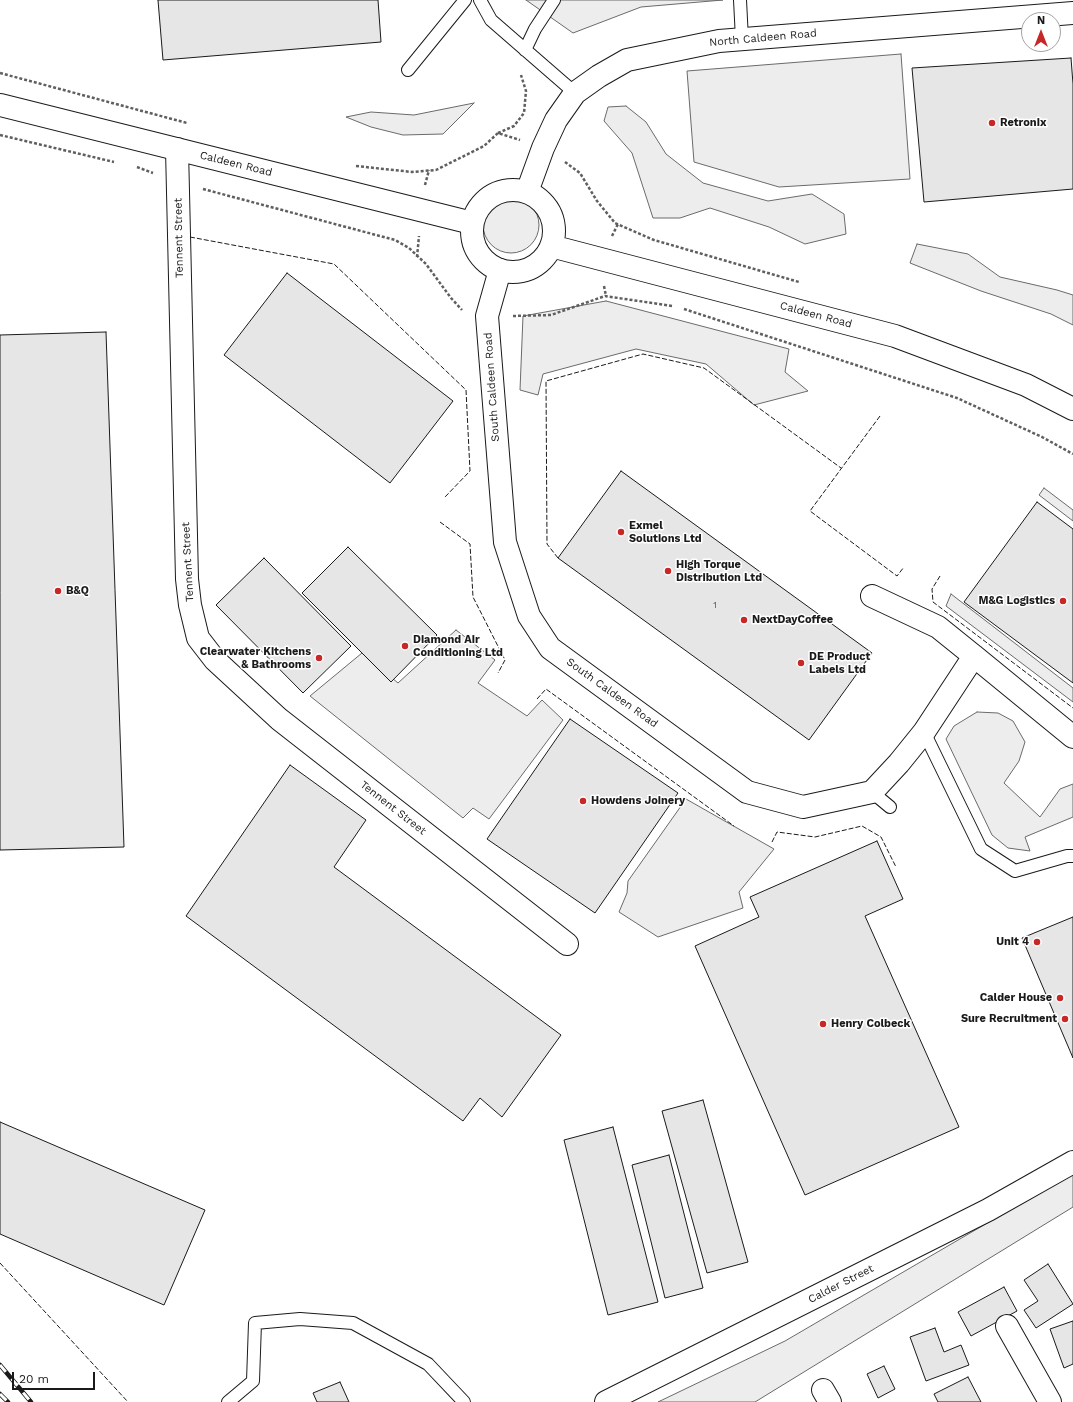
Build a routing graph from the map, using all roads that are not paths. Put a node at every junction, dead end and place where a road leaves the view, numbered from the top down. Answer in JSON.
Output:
{"nodes":[{"id":1,"x":465,"y":0,"type":"edge"},
{"id":2,"x":480,"y":0,"type":"edge"},
{"id":3,"x":554,"y":0,"type":"edge"},
{"id":4,"x":740,"y":0,"type":"edge"},
{"id":5,"x":1073,"y":13,"type":"edge"},
{"id":6,"x":742,"y":39,"type":"junction"},
{"id":7,"x":525,"y":50,"type":"junction"},
{"id":8,"x":408,"y":70,"type":"dead end"},
{"id":9,"x":575,"y":93,"type":"junction"},
{"id":10,"x":0,"y":105,"type":"edge"},
{"id":11,"x":178,"y":149,"type":"junction"},
{"id":12,"x":527,"y":192,"type":"junction"},
{"id":13,"x":472,"y":223,"type":"junction"},
{"id":14,"x":551,"y":246,"type":"junction"},
{"id":15,"x":500,"y":270,"type":"junction"},
{"id":16,"x":1073,"y":409,"type":"edge"},
{"id":17,"x":872,"y":596,"type":"dead end"},
{"id":18,"x":974,"y":656,"type":"junction"},
{"id":19,"x":924,"y":732,"type":"junction"},
{"id":20,"x":1073,"y":737,"type":"edge"},
{"id":21,"x":872,"y":792,"type":"junction"},
{"id":22,"x":890,"y":806,"type":"dead end"},
{"id":23,"x":1073,"y":856,"type":"edge"},
{"id":24,"x":567,"y":944,"type":"dead end"},
{"id":25,"x":1073,"y":1162,"type":"edge"},
{"id":26,"x":1006,"y":1326,"type":"dead end"},
{"id":27,"x":612,"y":1399,"type":"edge"},
{"id":28,"x":228,"y":1402,"type":"edge"},
{"id":29,"x":464,"y":1402,"type":"edge"},
{"id":30,"x":1050,"y":1402,"type":"edge"}],
"edges":[{"from":1,"to":8,"type":"lane"},
{"from":2,"to":7,"type":"lane"},
{"from":3,"to":7,"type":"lane"},
{"from":4,"to":6,"type":"lane"},
{"from":5,"to":6,"type":"street","name":"North Caldeen Road"},
{"from":6,"to":9,"type":"street","name":"North Caldeen Road"},
{"from":7,"to":9,"type":"lane"},
{"from":9,"to":12,"type":"street","name":"North Caldeen Road"},
{"from":10,"to":11,"type":"street","name":"Caldeen Road"},
{"from":11,"to":13,"type":"street","name":"Caldeen Road"},
{"from":11,"to":24,"type":"street","name":"Tennent Street"},
{"from":12,"to":13,"type":"street"},
{"from":12,"to":14,"type":"street"},
{"from":13,"to":15,"type":"street"},
{"from":14,"to":15,"type":"street"},
{"from":14,"to":16,"type":"street","name":"Caldeen Road"},
{"from":15,"to":21,"type":"street","name":"South Caldeen Road"},
{"from":17,"to":18,"type":"street"},
{"from":18,"to":19,"type":"street"},
{"from":18,"to":20,"type":"street"},
{"from":19,"to":21,"type":"street"},
{"from":19,"to":23,"type":"lane"},
{"from":21,"to":22,"type":"lane"},
{"from":25,"to":27,"type":"street","name":"Calder Street"},
{"from":26,"to":30,"type":"street"},
{"from":28,"to":29,"type":"lane"}]}
